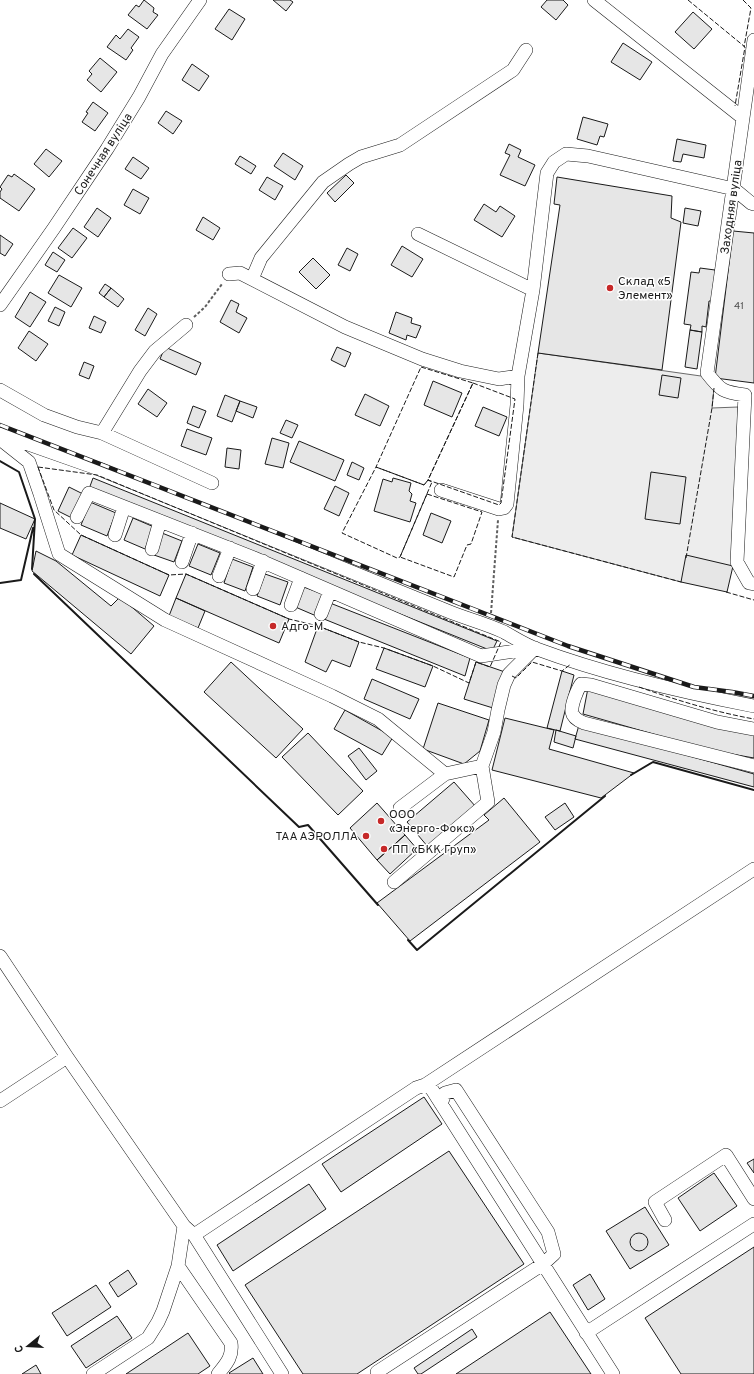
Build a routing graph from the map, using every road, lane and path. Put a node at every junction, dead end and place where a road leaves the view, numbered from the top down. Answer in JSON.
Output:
{"nodes":[{"id":1,"x":200,"y":0,"type":"edge"},
{"id":2,"x":594,"y":0,"type":"edge"},
{"id":3,"x":754,"y":40,"type":"edge"},
{"id":4,"x":526,"y":50,"type":"dead end"},
{"id":5,"x":743,"y":118,"type":"junction"},
{"id":6,"x":734,"y":189,"type":"junction"},
{"id":7,"x":754,"y":204,"type":"edge"},
{"id":8,"x":418,"y":234,"type":"dead end"},
{"id":9,"x":229,"y":274,"type":"joint"},
{"id":10,"x":252,"y":279,"type":"junction"},
{"id":11,"x":533,"y":290,"type":"junction"},
{"id":12,"x":0,"y":305,"type":"edge"},
{"id":13,"x":186,"y":325,"type":"joint"},
{"id":14,"x":518,"y":376,"type":"junction"},
{"id":15,"x":0,"y":390,"type":"edge"},
{"id":16,"x":749,"y":396,"type":"edge"},
{"id":17,"x":102,"y":433,"type":"junction"},
{"id":18,"x":0,"y":434,"type":"edge"},
{"id":19,"x":0,"y":439,"type":"edge"},
{"id":20,"x":212,"y":483,"type":"dead end"},
{"id":21,"x":441,"y":490,"type":"dead end"},
{"id":22,"x":124,"y":507,"type":"junction"},
{"id":23,"x":499,"y":509,"type":"junction"},
{"id":24,"x":77,"y":517,"type":"dead end"},
{"id":25,"x":160,"y":521,"type":"junction"},
{"id":26,"x":192,"y":533,"type":"junction"},
{"id":27,"x":115,"y":535,"type":"dead end"},
{"id":28,"x":230,"y":548,"type":"junction"},
{"id":29,"x":152,"y":549,"type":"dead end"},
{"id":30,"x":262,"y":561,"type":"junction"},
{"id":31,"x":182,"y":562,"type":"dead end"},
{"id":32,"x":219,"y":576,"type":"dead end"},
{"id":33,"x":301,"y":578,"type":"junction"},
{"id":34,"x":754,"y":584,"type":"edge"},
{"id":35,"x":253,"y":589,"type":"dead end"},
{"id":36,"x":330,"y":591,"type":"junction"},
{"id":37,"x":291,"y":605,"type":"dead end"},
{"id":38,"x":321,"y":614,"type":"dead end"},
{"id":39,"x":490,"y":617,"type":"dead end"},
{"id":40,"x":535,"y":648,"type":"junction"},
{"id":41,"x":754,"y":706,"type":"edge"},
{"id":42,"x":754,"y":729,"type":"edge"},
{"id":43,"x":482,"y":766,"type":"junction"},
{"id":44,"x":754,"y":766,"type":"edge"},
{"id":45,"x":445,"y":774,"type":"junction"},
{"id":46,"x":400,"y":808,"type":"dead end"},
{"id":47,"x":754,"y":869,"type":"edge"},
{"id":48,"x":394,"y":882,"type":"dead end"},
{"id":49,"x":0,"y":956,"type":"edge"},
{"id":50,"x":67,"y":1056,"type":"junction"},
{"id":51,"x":425,"y":1085,"type":"junction"},
{"id":52,"x":0,"y":1101,"type":"edge"},
{"id":53,"x":441,"y":1104,"type":"junction"},
{"id":54,"x":754,"y":1198,"type":"edge"},
{"id":55,"x":665,"y":1220,"type":"dead end"},
{"id":56,"x":754,"y":1224,"type":"edge"},
{"id":57,"x":184,"y":1226,"type":"junction"},
{"id":58,"x":194,"y":1235,"type":"junction"},
{"id":59,"x":543,"y":1264,"type":"junction"},
{"id":60,"x":178,"y":1266,"type":"junction"},
{"id":61,"x":586,"y":1333,"type":"junction"},
{"id":62,"x":93,"y":1374,"type":"edge"},
{"id":63,"x":218,"y":1374,"type":"edge"},
{"id":64,"x":282,"y":1374,"type":"edge"},
{"id":65,"x":378,"y":1374,"type":"edge"},
{"id":66,"x":612,"y":1374,"type":"edge"}],
"edges":[{"from":1,"to":12,"type":"street","name":"Сонечная вуліца"},
{"from":2,"to":5,"type":"street"},
{"from":3,"to":5,"type":"street","name":"Заходняя вуліца"},
{"from":4,"to":10,"type":"street"},
{"from":5,"to":6,"type":"street","name":"Заходняя вуліца"},
{"from":6,"to":7,"type":"street"},
{"from":6,"to":11,"type":"street"},
{"from":6,"to":16,"type":"street","name":"Заходняя вуліца"},
{"from":8,"to":11,"type":"street"},
{"from":9,"to":10,"type":"street"},
{"from":9,"to":13,"type":"path"},
{"from":10,"to":14,"type":"street"},
{"from":11,"to":14,"type":"street"},
{"from":13,"to":17,"type":"street"},
{"from":14,"to":23,"type":"street"},
{"from":15,"to":17,"type":"street"},
{"from":16,"to":34,"type":"street"},
{"from":17,"to":20,"type":"street"},
{"from":18,"to":40,"type":"street"},
{"from":19,"to":45,"type":"street"},
{"from":21,"to":23,"type":"street"},
{"from":22,"to":24,"type":"street"},
{"from":22,"to":25,"type":"street"},
{"from":22,"to":27,"type":"street"},
{"from":23,"to":39,"type":"path"},
{"from":25,"to":26,"type":"street"},
{"from":25,"to":29,"type":"street"},
{"from":26,"to":28,"type":"street"},
{"from":26,"to":31,"type":"street"},
{"from":28,"to":30,"type":"street"},
{"from":28,"to":32,"type":"street"},
{"from":30,"to":33,"type":"street"},
{"from":30,"to":35,"type":"street"},
{"from":33,"to":36,"type":"street"},
{"from":33,"to":37,"type":"street"},
{"from":36,"to":38,"type":"street"},
{"from":36,"to":40,"type":"street"},
{"from":40,"to":41,"type":"street"},
{"from":40,"to":43,"type":"street"},
{"from":42,"to":44,"type":"street"},
{"from":43,"to":45,"type":"street"},
{"from":43,"to":48,"type":"street"},
{"from":45,"to":46,"type":"street"},
{"from":47,"to":51,"type":"street"},
{"from":49,"to":50,"type":"street"},
{"from":50,"to":52,"type":"street"},
{"from":50,"to":57,"type":"street"},
{"from":51,"to":53,"type":"street"},
{"from":51,"to":58,"type":"street"},
{"from":53,"to":59,"type":"street"},
{"from":53,"to":59,"type":"street"},
{"from":54,"to":55,"type":"street"},
{"from":56,"to":61,"type":"street"},
{"from":57,"to":58,"type":"street"},
{"from":57,"to":60,"type":"street"},
{"from":58,"to":64,"type":"street"},
{"from":59,"to":61,"type":"street"},
{"from":59,"to":65,"type":"street"},
{"from":60,"to":62,"type":"street"},
{"from":60,"to":63,"type":"street"},
{"from":61,"to":66,"type":"street"}]}
